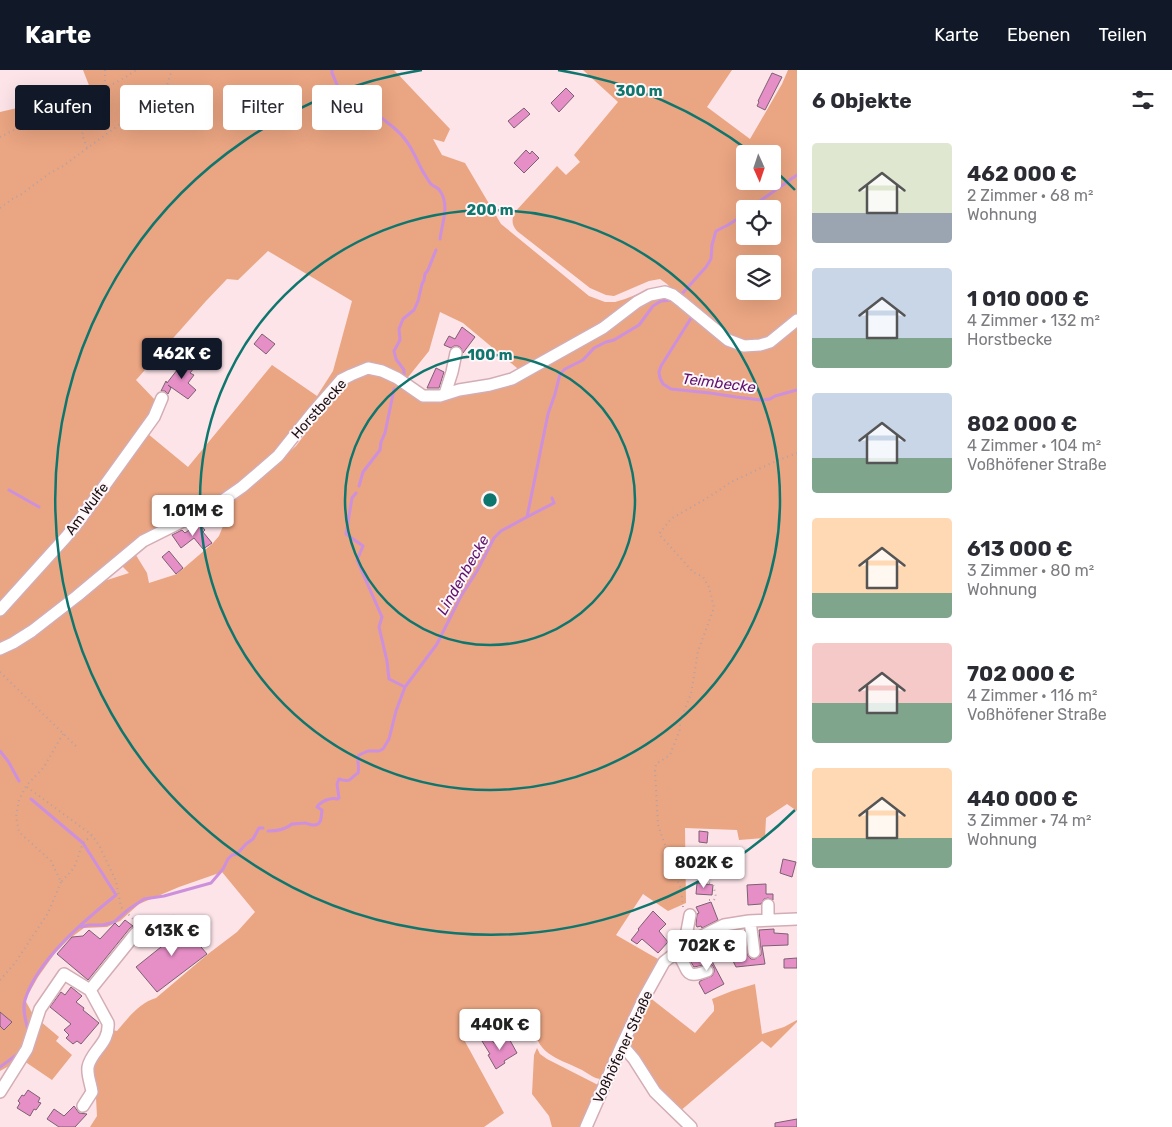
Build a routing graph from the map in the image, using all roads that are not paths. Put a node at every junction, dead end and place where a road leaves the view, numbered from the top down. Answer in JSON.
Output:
{"nodes":[{"id":1,"x":797,"y":320,"type":"edge"},
{"id":2,"x":456,"y":353,"type":"dead end"},
{"id":3,"x":445,"y":394,"type":"junction"},
{"id":4,"x":162,"y":398,"type":"dead end"},
{"id":5,"x":0,"y":610,"type":"edge"},
{"id":6,"x":0,"y":649,"type":"edge"},
{"id":7,"x":768,"y":905,"type":"dead end"},
{"id":8,"x":687,"y":911,"type":"road end"},
{"id":9,"x":797,"y":919,"type":"edge"},
{"id":10,"x":768,"y":920,"type":"junction"},
{"id":11,"x":746,"y":921,"type":"junction"},
{"id":12,"x":136,"y":933,"type":"dead end"},
{"id":13,"x":744,"y":936,"type":"dead end"},
{"id":14,"x":689,"y":942,"type":"junction"},
{"id":15,"x":676,"y":952,"type":"junction"},
{"id":16,"x":754,"y":952,"type":"dead end"},
{"id":17,"x":707,"y":971,"type":"dead end"},
{"id":18,"x":90,"y":990,"type":"junction"},
{"id":19,"x":622,"y":1045,"type":"junction"},
{"id":20,"x":0,"y":1092,"type":"edge"},
{"id":21,"x":84,"y":1106,"type":"dead end"},
{"id":22,"x":586,"y":1127,"type":"edge"},
{"id":23,"x":691,"y":1127,"type":"edge"}],
"edges":[{"from":1,"to":3,"type":"street","name":"Horstbecke"},
{"from":2,"to":3,"type":"street"},
{"from":3,"to":6,"type":"street","name":"Horstbecke"},
{"from":4,"to":5,"type":"street","name":"Am Wulfe"},
{"from":7,"to":10,"type":"street"},
{"from":8,"to":14,"type":"street"},
{"from":9,"to":10,"type":"street","name":"Voßhöfener Straße"},
{"from":10,"to":11,"type":"street","name":"Voßhöfener Straße"},
{"from":11,"to":13,"type":"street"},
{"from":11,"to":14,"type":"street","name":"Voßhöfener Straße"},
{"from":11,"to":16,"type":"street"},
{"from":12,"to":18,"type":"street"},
{"from":14,"to":15,"type":"street","name":"Voßhöfener Straße"},
{"from":15,"to":17,"type":"street"},
{"from":15,"to":19,"type":"street","name":"Voßhöfener Straße"},
{"from":18,"to":20,"type":"street"},
{"from":18,"to":21,"type":"street"},
{"from":19,"to":22,"type":"street","name":"Voßhöfener Straße"},
{"from":19,"to":23,"type":"street"}]}
